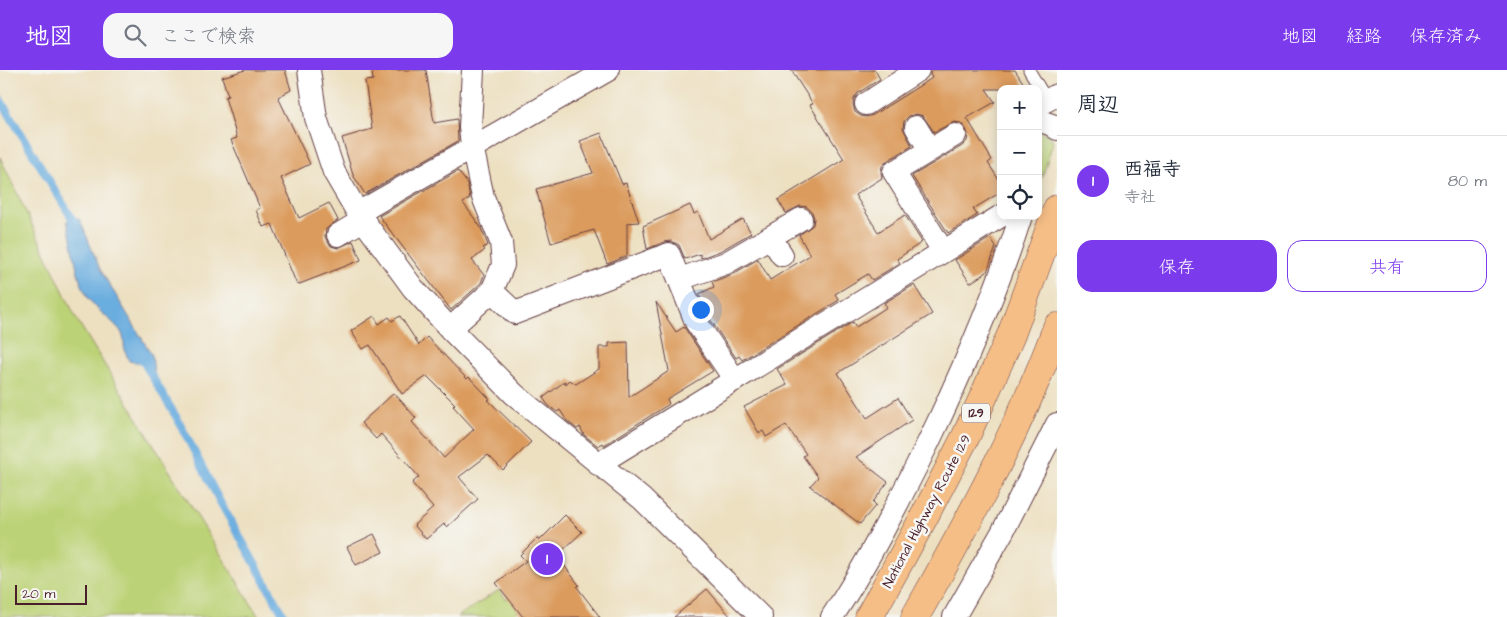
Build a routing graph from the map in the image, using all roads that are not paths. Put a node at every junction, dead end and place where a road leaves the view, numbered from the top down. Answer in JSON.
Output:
{"nodes":[{"id":1,"x":309,"y":70,"type":"edge"},
{"id":2,"x":473,"y":70,"type":"edge"},
{"id":3,"x":608,"y":70,"type":"edge"},
{"id":4,"x":1029,"y":70,"type":"edge"},
{"id":5,"x":906,"y":73,"type":"edge"},
{"id":6,"x":866,"y":104,"type":"dead end"},
{"id":7,"x":1045,"y":105,"type":"edge"},
{"id":8,"x":916,"y":127,"type":"dead end"},
{"id":9,"x":1057,"y":129,"type":"edge"},
{"id":10,"x":955,"y":135,"type":"dead end"},
{"id":11,"x":472,"y":146,"type":"junction"},
{"id":12,"x":930,"y":150,"type":"junction"},
{"id":13,"x":1057,"y":209,"type":"edge"},
{"id":14,"x":360,"y":216,"type":"junction"},
{"id":15,"x":997,"y":218,"type":"edge"},
{"id":16,"x":801,"y":219,"type":"dead end"},
{"id":17,"x":1020,"y":220,"type":"edge"},
{"id":18,"x":338,"y":235,"type":"dead end"},
{"id":19,"x":943,"y":251,"type":"junction"},
{"id":20,"x":680,"y":279,"type":"junction"},
{"id":21,"x":492,"y":291,"type":"junction"},
{"id":22,"x":1057,"y":327,"type":"edge"},
{"id":23,"x":450,"y":329,"type":"junction"},
{"id":24,"x":735,"y":380,"type":"junction"},
{"id":25,"x":1057,"y":424,"type":"edge"},
{"id":26,"x":598,"y":464,"type":"junction"},
{"id":27,"x":872,"y":612,"type":"edge"},
{"id":28,"x":761,"y":617,"type":"edge"},
{"id":29,"x":832,"y":617,"type":"edge"},
{"id":30,"x":915,"y":617,"type":"edge"},
{"id":31,"x":954,"y":617,"type":"edge"}],
"edges":[{"from":1,"to":14,"type":"street"},
{"from":2,"to":11,"type":"street"},
{"from":3,"to":11,"type":"street"},
{"from":4,"to":7,"type":"lane"},
{"from":5,"to":6,"type":"street"},
{"from":7,"to":9,"type":"street"},
{"from":8,"to":12,"type":"street"},
{"from":10,"to":12,"type":"street"},
{"from":11,"to":14,"type":"street"},
{"from":11,"to":21,"type":"street"},
{"from":12,"to":19,"type":"street"},
{"from":13,"to":27,"type":"highway","name":"National Highway Route 129","number":"129"},
{"from":14,"to":18,"type":"street"},
{"from":14,"to":23,"type":"street"},
{"from":15,"to":19,"type":"street"},
{"from":16,"to":20,"type":"street"},
{"from":17,"to":29,"type":"street"},
{"from":19,"to":24,"type":"street"},
{"from":20,"to":21,"type":"street"},
{"from":20,"to":24,"type":"street"},
{"from":21,"to":23,"type":"street"},
{"from":22,"to":30,"type":"highway"},
{"from":23,"to":26,"type":"street"},
{"from":24,"to":26,"type":"street"},
{"from":25,"to":31,"type":"street"},
{"from":26,"to":28,"type":"street"}]}
